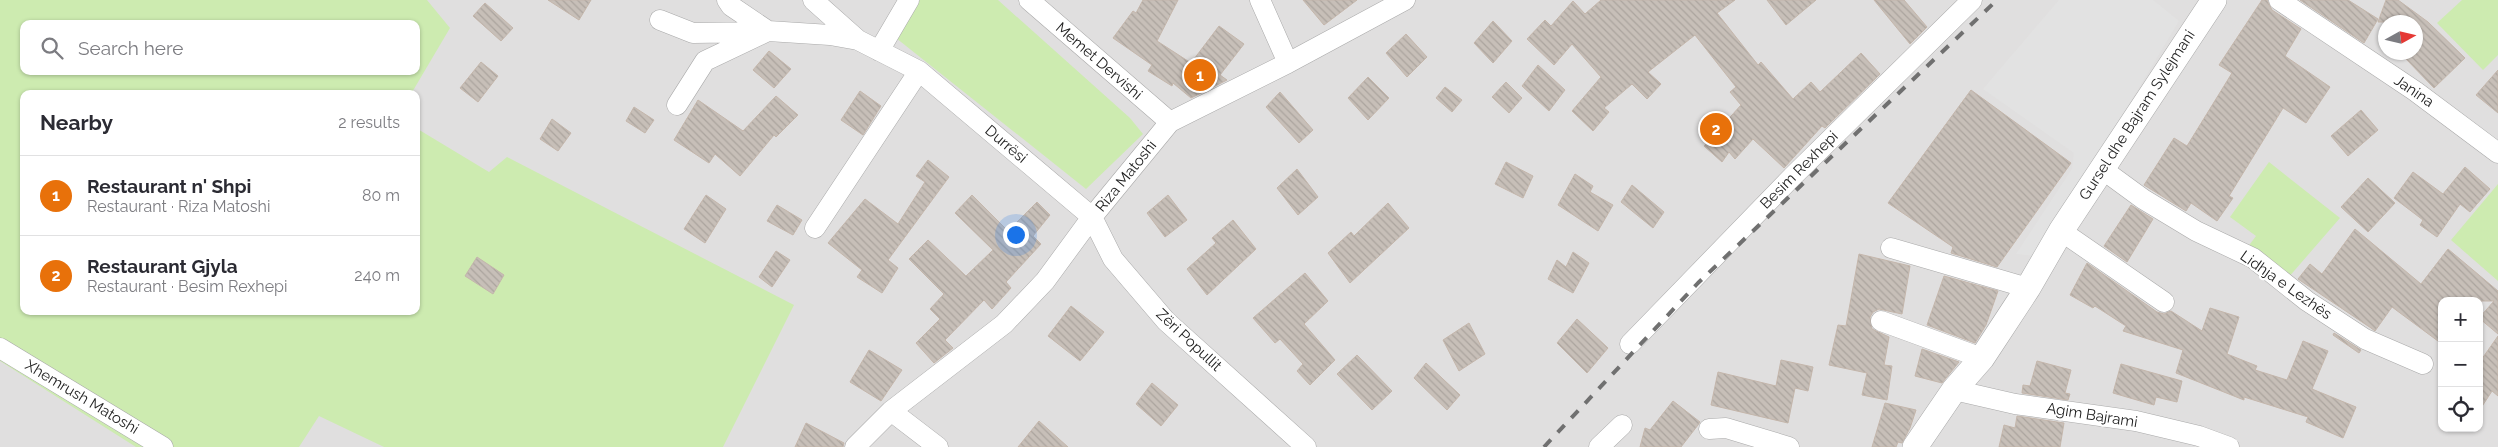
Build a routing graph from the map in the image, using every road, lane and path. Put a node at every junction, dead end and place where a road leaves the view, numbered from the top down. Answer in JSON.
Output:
{"nodes":[{"id":1,"x":727,"y":0,"type":"edge"},
{"id":2,"x":813,"y":0,"type":"edge"},
{"id":3,"x":909,"y":0,"type":"edge"},
{"id":4,"x":1029,"y":0,"type":"edge"},
{"id":5,"x":1260,"y":0,"type":"edge"},
{"id":6,"x":1405,"y":0,"type":"edge"},
{"id":7,"x":1972,"y":0,"type":"edge"},
{"id":8,"x":2214,"y":0,"type":"edge"},
{"id":9,"x":2279,"y":0,"type":"edge"},
{"id":10,"x":660,"y":20,"type":"dead end"},
{"id":11,"x":768,"y":31,"type":"junction"},
{"id":12,"x":858,"y":40,"type":"junction"},
{"id":13,"x":879,"y":51,"type":"junction"},
{"id":14,"x":1288,"y":63,"type":"junction"},
{"id":15,"x":919,"y":71,"type":"junction"},
{"id":16,"x":677,"y":105,"type":"dead end"},
{"id":17,"x":1170,"y":122,"type":"junction"},
{"id":18,"x":2498,"y":153,"type":"edge"},
{"id":19,"x":2102,"y":169,"type":"junction"},
{"id":20,"x":1092,"y":217,"type":"junction"},
{"id":21,"x":815,"y":228,"type":"dead end"},
{"id":22,"x":2061,"y":231,"type":"junction"},
{"id":23,"x":1891,"y":248,"type":"dead end"},
{"id":24,"x":2028,"y":288,"type":"junction"},
{"id":25,"x":2164,"y":302,"type":"dead end"},
{"id":26,"x":1881,"y":321,"type":"dead end"},
{"id":27,"x":1630,"y":344,"type":"dead end"},
{"id":28,"x":0,"y":348,"type":"edge"},
{"id":29,"x":1982,"y":358,"type":"junction"},
{"id":30,"x":2424,"y":364,"type":"dead end"},
{"id":31,"x":1954,"y":390,"type":"junction"},
{"id":32,"x":891,"y":411,"type":"junction"},
{"id":33,"x":1622,"y":425,"type":"dead end"},
{"id":34,"x":1709,"y":429,"type":"dead end"},
{"id":35,"x":163,"y":447,"type":"edge"},
{"id":36,"x":855,"y":447,"type":"edge"},
{"id":37,"x":938,"y":447,"type":"edge"},
{"id":38,"x":1306,"y":447,"type":"edge"},
{"id":39,"x":1599,"y":447,"type":"edge"},
{"id":40,"x":1789,"y":447,"type":"edge"},
{"id":41,"x":1915,"y":447,"type":"edge"},
{"id":42,"x":2229,"y":447,"type":"edge"}],
"edges":[{"from":1,"to":11,"type":"street"},
{"from":2,"to":12,"type":"street","name":"Durrësi"},
{"from":3,"to":13,"type":"street"},
{"from":4,"to":17,"type":"street","name":"Memet Dervishi"},
{"from":5,"to":14,"type":"street"},
{"from":6,"to":14,"type":"street","name":"Riza Matoshi"},
{"from":7,"to":27,"type":"street","name":"Besim Rexhepi"},
{"from":8,"to":19,"type":"street","name":"Gursel dhe Bajram Sylejmani"},
{"from":9,"to":18,"type":"street","name":"Janina"},
{"from":10,"to":11,"type":"street","name":"Durrësi"},
{"from":11,"to":12,"type":"street","name":"Durrësi"},
{"from":11,"to":16,"type":"street","name":"Durrësi"},
{"from":12,"to":13,"type":"street","name":"Durrësi"},
{"from":13,"to":15,"type":"street","name":"Durrësi"},
{"from":14,"to":17,"type":"street","name":"Riza Matoshi"},
{"from":15,"to":20,"type":"street","name":"Durrësi"},
{"from":15,"to":21,"type":"street"},
{"from":17,"to":20,"type":"street","name":"Riza Matoshi"},
{"from":19,"to":22,"type":"street","name":"Gursel dhe Bajram Sylejmani"},
{"from":19,"to":30,"type":"street","name":"Lidhja e Lezhës"},
{"from":20,"to":32,"type":"street","name":"Riza Matoshi"},
{"from":20,"to":38,"type":"street","name":"Zëri Popullit"},
{"from":22,"to":24,"type":"street","name":"Gursel dhe Bajram Sylejmani"},
{"from":22,"to":25,"type":"street"},
{"from":23,"to":24,"type":"street"},
{"from":24,"to":29,"type":"street","name":"Gursel dhe Bajram Sylejmani"},
{"from":26,"to":29,"type":"street"},
{"from":28,"to":35,"type":"street","name":"Xhemrush Matoshi"},
{"from":29,"to":31,"type":"street","name":"Gursel dhe Bajram Sylejmani"},
{"from":31,"to":41,"type":"street","name":"Gursel dhe Bajram Sylejmani"},
{"from":31,"to":42,"type":"street","name":"Agim Bajrami"},
{"from":32,"to":36,"type":"street","name":"Riza Matoshi"},
{"from":32,"to":37,"type":"street"},
{"from":33,"to":39,"type":"street"},
{"from":34,"to":40,"type":"street"}]}
